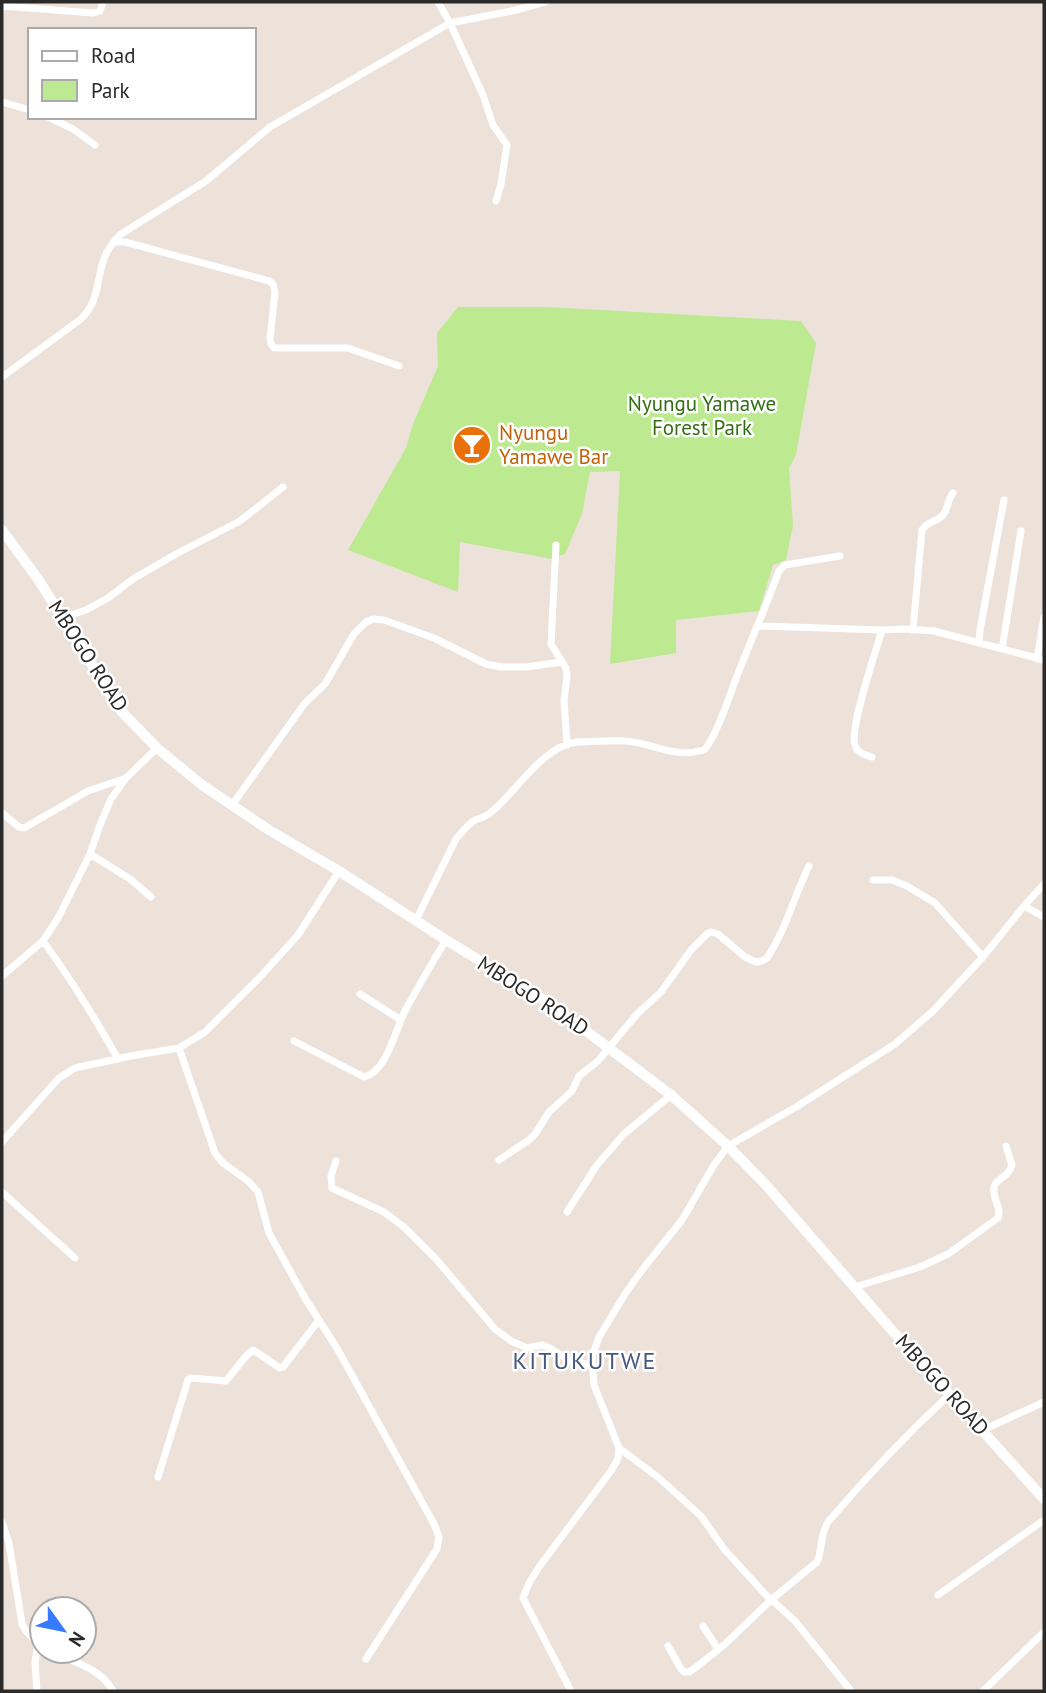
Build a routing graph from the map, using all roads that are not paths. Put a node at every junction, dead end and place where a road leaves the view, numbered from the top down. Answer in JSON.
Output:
{"nodes":[{"id":1,"x":103,"y":2,"type":"edge"},
{"id":2,"x":438,"y":2,"type":"edge"},
{"id":3,"x":545,"y":2,"type":"edge"},
{"id":4,"x":2,"y":6,"type":"edge"},
{"id":5,"x":450,"y":23,"type":"junction"},
{"id":6,"x":2,"y":102,"type":"edge"},
{"id":7,"x":28,"y":109,"type":"edge"},
{"id":8,"x":52,"y":119,"type":"edge"},
{"id":9,"x":95,"y":145,"type":"dead end"},
{"id":10,"x":496,"y":201,"type":"dead end"},
{"id":11,"x":114,"y":242,"type":"junction"},
{"id":12,"x":399,"y":366,"type":"dead end"},
{"id":13,"x":2,"y":377,"type":"edge"},
{"id":14,"x":283,"y":487,"type":"dead end"},
{"id":15,"x":953,"y":493,"type":"dead end"},
{"id":16,"x":1004,"y":500,"type":"dead end"},
{"id":17,"x":2,"y":530,"type":"edge"},
{"id":18,"x":1021,"y":531,"type":"dead end"},
{"id":19,"x":555,"y":545,"type":"dead end"},
{"id":20,"x":840,"y":556,"type":"dead end"},
{"id":21,"x":1044,"y":617,"type":"edge"},
{"id":22,"x":62,"y":618,"type":"junction"},
{"id":23,"x":759,"y":626,"type":"junction"},
{"id":24,"x":882,"y":630,"type":"junction"},
{"id":25,"x":913,"y":630,"type":"junction"},
{"id":26,"x":979,"y":643,"type":"junction"},
{"id":27,"x":1002,"y":649,"type":"junction"},
{"id":28,"x":1041,"y":659,"type":"edge"},
{"id":29,"x":562,"y":662,"type":"junction"},
{"id":30,"x":567,"y":745,"type":"junction"},
{"id":31,"x":157,"y":748,"type":"junction"},
{"id":32,"x":872,"y":757,"type":"dead end"},
{"id":33,"x":126,"y":778,"type":"junction"},
{"id":34,"x":232,"y":805,"type":"junction"},
{"id":35,"x":2,"y":813,"type":"edge"},
{"id":36,"x":90,"y":854,"type":"junction"},
{"id":37,"x":809,"y":866,"type":"dead end"},
{"id":38,"x":339,"y":871,"type":"junction"},
{"id":39,"x":873,"y":880,"type":"dead end"},
{"id":40,"x":1044,"y":884,"type":"edge"},
{"id":41,"x":151,"y":897,"type":"dead end"},
{"id":42,"x":1024,"y":906,"type":"junction"},
{"id":43,"x":1044,"y":917,"type":"edge"},
{"id":44,"x":416,"y":920,"type":"junction"},
{"id":45,"x":446,"y":940,"type":"junction"},
{"id":46,"x":43,"y":941,"type":"junction"},
{"id":47,"x":983,"y":957,"type":"junction"},
{"id":48,"x":2,"y":976,"type":"edge"},
{"id":49,"x":360,"y":994,"type":"dead end"},
{"id":50,"x":401,"y":1020,"type":"junction"},
{"id":51,"x":294,"y":1041,"type":"dead end"},
{"id":52,"x":609,"y":1047,"type":"junction"},
{"id":53,"x":179,"y":1048,"type":"junction"},
{"id":54,"x":118,"y":1059,"type":"junction"},
{"id":55,"x":671,"y":1095,"type":"junction"},
{"id":56,"x":2,"y":1142,"type":"edge"},
{"id":57,"x":728,"y":1146,"type":"junction"},
{"id":58,"x":1006,"y":1146,"type":"dead end"},
{"id":59,"x":499,"y":1160,"type":"dead end"},
{"id":60,"x":335,"y":1161,"type":"dead end"},
{"id":61,"x":2,"y":1192,"type":"edge"},
{"id":62,"x":567,"y":1212,"type":"dead end"},
{"id":63,"x":75,"y":1258,"type":"dead end"},
{"id":64,"x":855,"y":1287,"type":"junction"},
{"id":65,"x":319,"y":1320,"type":"junction"},
{"id":66,"x":593,"y":1366,"type":"junction"},
{"id":67,"x":950,"y":1394,"type":"junction"},
{"id":68,"x":1044,"y":1402,"type":"edge"},
{"id":69,"x":982,"y":1430,"type":"junction"},
{"id":70,"x":619,"y":1448,"type":"junction"},
{"id":71,"x":158,"y":1477,"type":"dead end"},
{"id":72,"x":1044,"y":1499,"type":"edge"},
{"id":73,"x":1044,"y":1520,"type":"edge"},
{"id":74,"x":2,"y":1522,"type":"edge"},
{"id":75,"x":938,"y":1595,"type":"dead end"},
{"id":76,"x":772,"y":1599,"type":"junction"},
{"id":77,"x":703,"y":1626,"type":"dead end"},
{"id":78,"x":28,"y":1631,"type":"edge"},
{"id":79,"x":1044,"y":1632,"type":"edge"},
{"id":80,"x":668,"y":1646,"type":"dead end"},
{"id":81,"x":718,"y":1649,"type":"junction"},
{"id":82,"x":366,"y":1659,"type":"dead end"},
{"id":83,"x":35,"y":1665,"type":"edge"},
{"id":84,"x":80,"y":1665,"type":"edge"},
{"id":85,"x":37,"y":1691,"type":"edge"},
{"id":86,"x":113,"y":1691,"type":"edge"},
{"id":87,"x":571,"y":1691,"type":"edge"},
{"id":88,"x":851,"y":1691,"type":"edge"},
{"id":89,"x":983,"y":1691,"type":"edge"}],
"edges":[{"from":1,"to":4,"type":"street"},
{"from":2,"to":5,"type":"street"},
{"from":3,"to":5,"type":"street"},
{"from":5,"to":10,"type":"street"},
{"from":5,"to":11,"type":"street"},
{"from":6,"to":7,"type":"street"},
{"from":8,"to":9,"type":"street"},
{"from":11,"to":12,"type":"street"},
{"from":11,"to":13,"type":"street"},
{"from":14,"to":22,"type":"street"},
{"from":15,"to":25,"type":"street"},
{"from":16,"to":26,"type":"street"},
{"from":17,"to":22,"type":"main road","name":"MBOGO ROAD"},
{"from":18,"to":27,"type":"street"},
{"from":19,"to":29,"type":"street"},
{"from":20,"to":23,"type":"street"},
{"from":21,"to":28,"type":"street"},
{"from":22,"to":31,"type":"main road","name":"MBOGO ROAD"},
{"from":23,"to":24,"type":"street"},
{"from":23,"to":30,"type":"street"},
{"from":24,"to":25,"type":"street"},
{"from":24,"to":32,"type":"street"},
{"from":25,"to":26,"type":"street"},
{"from":26,"to":27,"type":"street"},
{"from":27,"to":28,"type":"street"},
{"from":29,"to":30,"type":"street"},
{"from":29,"to":34,"type":"street"},
{"from":30,"to":44,"type":"street"},
{"from":31,"to":33,"type":"street"},
{"from":31,"to":34,"type":"main road","name":"MBOGO ROAD"},
{"from":33,"to":35,"type":"street"},
{"from":33,"to":36,"type":"street"},
{"from":34,"to":38,"type":"main road","name":"MBOGO ROAD"},
{"from":36,"to":41,"type":"street"},
{"from":36,"to":46,"type":"street"},
{"from":37,"to":52,"type":"street"},
{"from":38,"to":44,"type":"main road","name":"MBOGO ROAD"},
{"from":38,"to":53,"type":"street"},
{"from":39,"to":47,"type":"street"},
{"from":40,"to":42,"type":"street"},
{"from":42,"to":43,"type":"street"},
{"from":42,"to":47,"type":"street"},
{"from":44,"to":45,"type":"main road","name":"MBOGO ROAD"},
{"from":45,"to":50,"type":"street"},
{"from":45,"to":52,"type":"main road","name":"MBOGO ROAD"},
{"from":46,"to":48,"type":"street"},
{"from":46,"to":54,"type":"street"},
{"from":47,"to":57,"type":"street"},
{"from":49,"to":50,"type":"street"},
{"from":50,"to":51,"type":"street"},
{"from":52,"to":55,"type":"main road","name":"MBOGO ROAD"},
{"from":52,"to":59,"type":"street"},
{"from":53,"to":54,"type":"street"},
{"from":53,"to":65,"type":"street"},
{"from":54,"to":56,"type":"street"},
{"from":55,"to":57,"type":"main road","name":"MBOGO ROAD"},
{"from":55,"to":62,"type":"street"},
{"from":57,"to":64,"type":"main road","name":"MBOGO ROAD"},
{"from":57,"to":66,"type":"street"},
{"from":58,"to":64,"type":"street"},
{"from":60,"to":66,"type":"street"},
{"from":61,"to":63,"type":"street"},
{"from":64,"to":67,"type":"main road","name":"MBOGO ROAD"},
{"from":65,"to":71,"type":"street"},
{"from":65,"to":82,"type":"street"},
{"from":66,"to":70,"type":"street"},
{"from":67,"to":69,"type":"main road","name":"MBOGO ROAD"},
{"from":67,"to":76,"type":"street"},
{"from":68,"to":69,"type":"street"},
{"from":69,"to":72,"type":"main road","name":"MBOGO ROAD"},
{"from":70,"to":76,"type":"street"},
{"from":70,"to":87,"type":"street"},
{"from":73,"to":75,"type":"street"},
{"from":74,"to":78,"type":"street"},
{"from":76,"to":81,"type":"street"},
{"from":76,"to":88,"type":"street"},
{"from":77,"to":81,"type":"street"},
{"from":79,"to":89,"type":"street"},
{"from":80,"to":81,"type":"street"},
{"from":83,"to":85,"type":"street"},
{"from":84,"to":86,"type":"street"}]}
